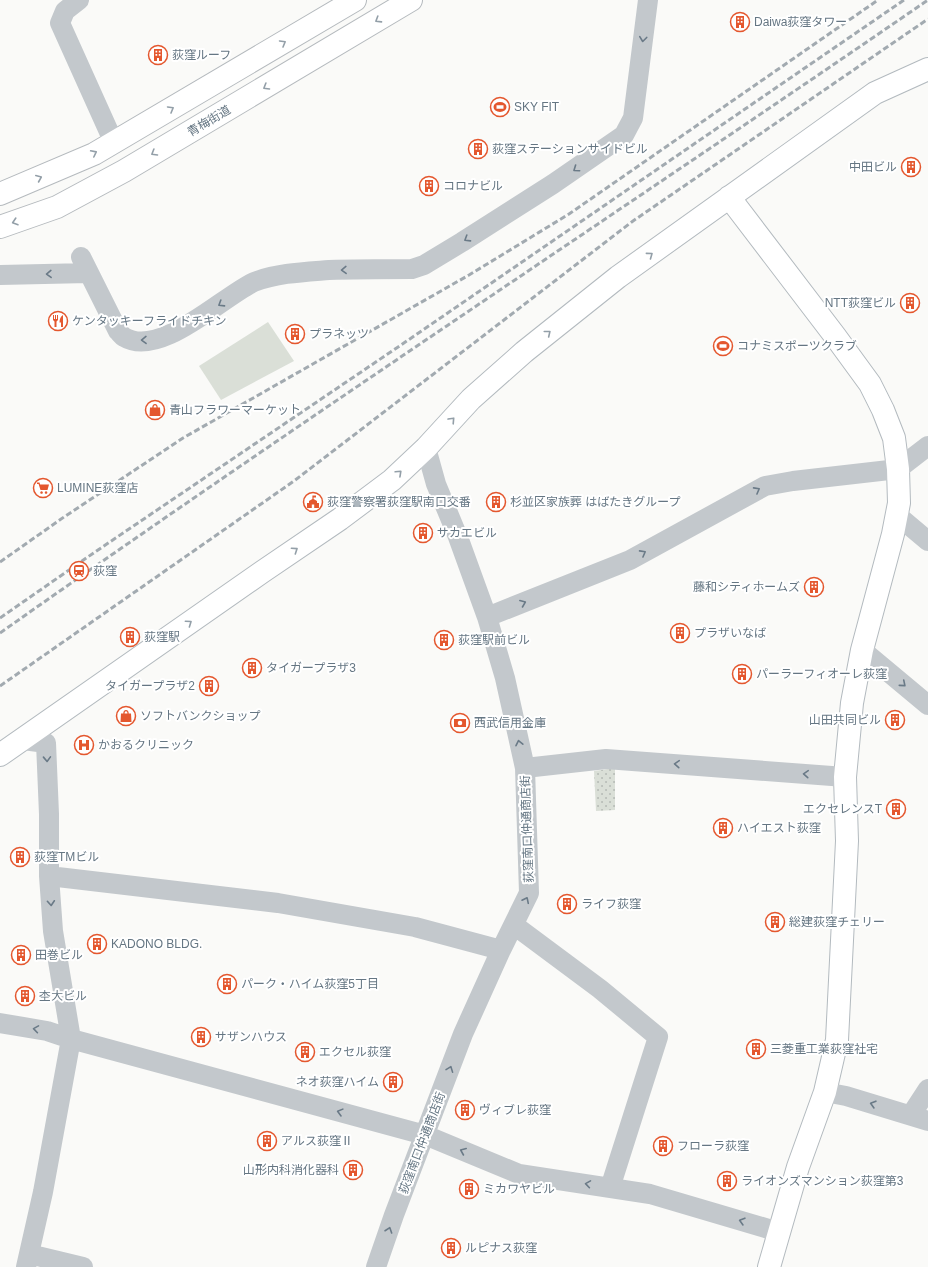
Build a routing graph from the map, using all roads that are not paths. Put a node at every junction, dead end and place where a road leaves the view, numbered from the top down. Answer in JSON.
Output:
{"nodes":[{"id":1,"x":79,"y":0,"type":"edge"},
{"id":2,"x":355,"y":0,"type":"edge"},
{"id":3,"x":411,"y":0,"type":"edge"},
{"id":4,"x":648,"y":0,"type":"edge"},
{"id":5,"x":928,"y":69,"type":"edge"},
{"id":6,"x":114,"y":143,"type":"junction"},
{"id":7,"x":0,"y":194,"type":"edge"},
{"id":8,"x":729,"y":197,"type":"junction"},
{"id":9,"x":0,"y":227,"type":"edge"},
{"id":10,"x":0,"y":275,"type":"edge"},
{"id":11,"x":928,"y":446,"type":"edge"},
{"id":12,"x":426,"y":448,"type":"junction"},
{"id":13,"x":898,"y":469,"type":"junction"},
{"id":14,"x":897,"y":515,"type":"junction"},
{"id":15,"x":928,"y":541,"type":"edge"},
{"id":16,"x":487,"y":617,"type":"junction"},
{"id":17,"x":862,"y":650,"type":"junction"},
{"id":18,"x":928,"y":705,"type":"edge"},
{"id":19,"x":23,"y":740,"type":"junction"},
{"id":20,"x":0,"y":755,"type":"edge"},
{"id":21,"x":525,"y":768,"type":"junction"},
{"id":22,"x":845,"y":777,"type":"junction"},
{"id":23,"x":49,"y":876,"type":"junction"},
{"id":24,"x":514,"y":924,"type":"junction"},
{"id":25,"x":501,"y":950,"type":"junction"},
{"id":26,"x":0,"y":1023,"type":"edge"},
{"id":27,"x":71,"y":1039,"type":"junction"},
{"id":28,"x":928,"y":1088,"type":"edge"},
{"id":29,"x":825,"y":1092,"type":"junction"},
{"id":30,"x":919,"y":1118,"type":"edge"},
{"id":31,"x":425,"y":1135,"type":"junction"},
{"id":32,"x":610,"y":1188,"type":"junction"},
{"id":33,"x":779,"y":1232,"type":"junction"},
{"id":34,"x":28,"y":1260,"type":"edge"},
{"id":35,"x":83,"y":1267,"type":"edge"},
{"id":36,"x":376,"y":1267,"type":"edge"},
{"id":37,"x":769,"y":1267,"type":"edge"}],
"edges":[{"from":1,"to":6,"type":"street"},
{"from":6,"to":2,"type":"street","one_way":true},
{"from":3,"to":9,"type":"street","name":"青梅街道","one_way":true},
{"from":4,"to":10,"type":"street","one_way":true},
{"from":5,"to":8,"type":"street"},
{"from":7,"to":6,"type":"street","one_way":true},
{"from":12,"to":8,"type":"street","one_way":true},
{"from":8,"to":13,"type":"street"},
{"from":11,"to":13,"type":"street"},
{"from":12,"to":16,"type":"street","name":"荻窪南口仲通商店街"},
{"from":19,"to":12,"type":"street","one_way":true},
{"from":13,"to":14,"type":"street"},
{"from":16,"to":13,"type":"street","one_way":true},
{"from":14,"to":15,"type":"street"},
{"from":14,"to":17,"type":"street"},
{"from":21,"to":16,"type":"street","name":"荻窪南口仲通商店街","one_way":true},
{"from":17,"to":18,"type":"street","one_way":true},
{"from":17,"to":22,"type":"street"},
{"from":19,"to":20,"type":"street"},
{"from":19,"to":23,"type":"street","one_way":true},
{"from":22,"to":21,"type":"street","one_way":true},
{"from":24,"to":21,"type":"street","name":"荻窪南口仲通商店街","one_way":true},
{"from":22,"to":29,"type":"street"},
{"from":23,"to":25,"type":"street"},
{"from":23,"to":27,"type":"street","one_way":true},
{"from":24,"to":25,"type":"street","name":"荻窪南口仲通商店街"},
{"from":24,"to":32,"type":"street"},
{"from":31,"to":25,"type":"street","name":"荻窪南口仲通商店街","one_way":true},
{"from":27,"to":26,"type":"street","one_way":true},
{"from":31,"to":27,"type":"street","one_way":true},
{"from":27,"to":34,"type":"street"},
{"from":28,"to":30,"type":"street"},
{"from":30,"to":29,"type":"street","one_way":true},
{"from":29,"to":33,"type":"street"},
{"from":32,"to":31,"type":"street","one_way":true},
{"from":36,"to":31,"type":"street","name":"荻窪南口仲通商店街","one_way":true},
{"from":33,"to":32,"type":"street","one_way":true},
{"from":33,"to":37,"type":"street"},
{"from":34,"to":35,"type":"street"}]}
